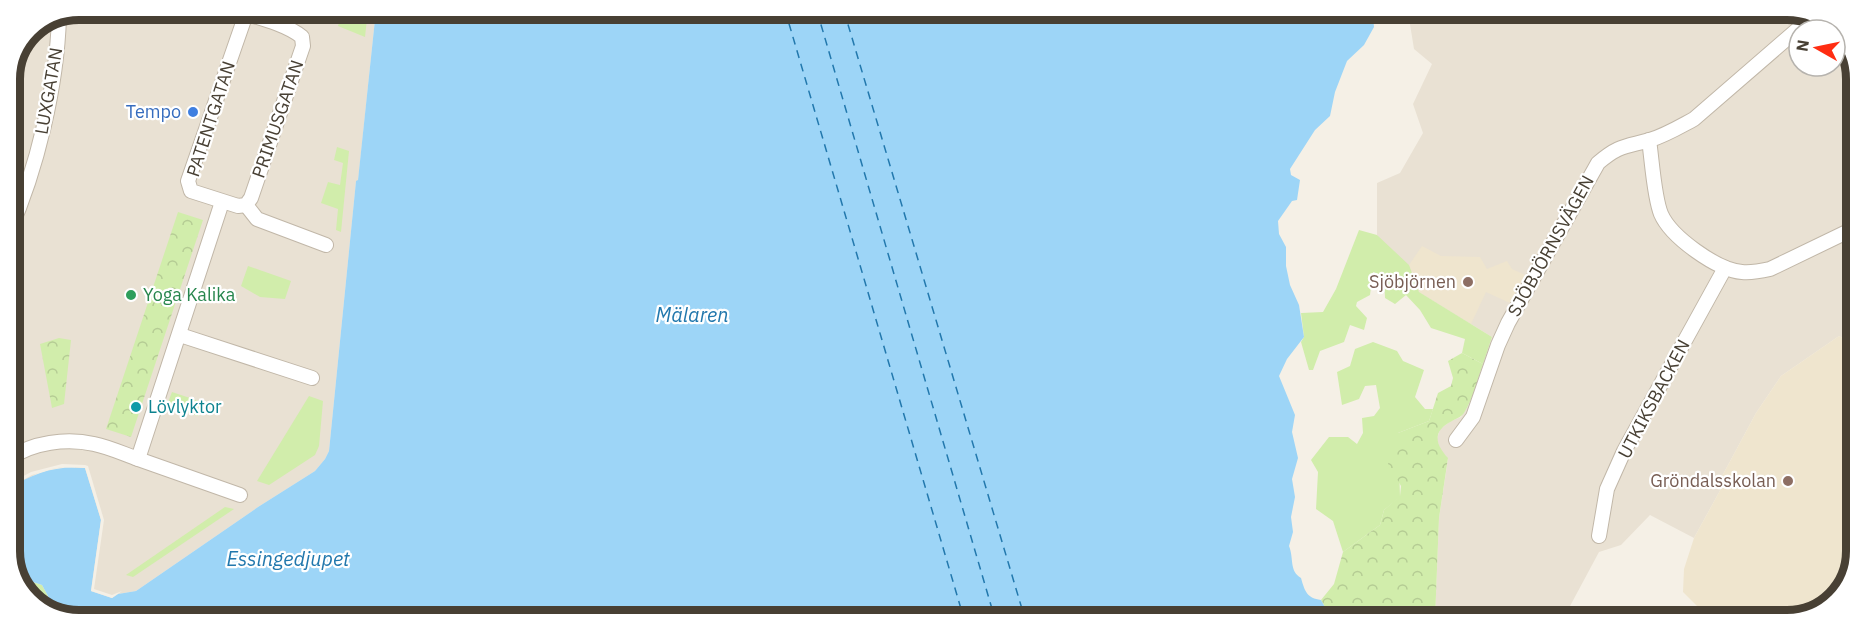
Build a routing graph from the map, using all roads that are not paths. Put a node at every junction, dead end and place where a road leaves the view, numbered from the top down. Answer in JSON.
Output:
{"nodes":[{"id":1,"x":244,"y":20,"type":"edge"},
{"id":2,"x":264,"y":20,"type":"edge"},
{"id":3,"x":1799,"y":21,"type":"edge"},
{"id":4,"x":59,"y":23,"type":"edge"},
{"id":5,"x":1649,"y":140,"type":"junction"},
{"id":6,"x":222,"y":202,"type":"junction"},
{"id":7,"x":20,"y":205,"type":"edge"},
{"id":8,"x":246,"y":205,"type":"junction"},
{"id":9,"x":1845,"y":233,"type":"edge"},
{"id":10,"x":326,"y":245,"type":"dead end"},
{"id":11,"x":1725,"y":268,"type":"junction"},
{"id":12,"x":180,"y":335,"type":"junction"},
{"id":13,"x":312,"y":378,"type":"dead end"},
{"id":14,"x":1456,"y":440,"type":"dead end"},
{"id":15,"x":20,"y":452,"type":"edge"},
{"id":16,"x":138,"y":459,"type":"junction"},
{"id":17,"x":240,"y":495,"type":"dead end"},
{"id":18,"x":1599,"y":536,"type":"dead end"}],
"edges":[{"from":1,"to":6,"type":"street","name":"PATENTGATAN"},
{"from":2,"to":8,"type":"street","name":"PRIMUSGATAN"},
{"from":3,"to":5,"type":"street","name":"SJÖBJÖRNSVÄGEN"},
{"from":4,"to":7,"type":"street","name":"LUXGATAN"},
{"from":5,"to":11,"type":"street"},
{"from":5,"to":14,"type":"street","name":"SJÖBJÖRNSVÄGEN"},
{"from":6,"to":8,"type":"street"},
{"from":6,"to":12,"type":"street"},
{"from":8,"to":10,"type":"street"},
{"from":9,"to":11,"type":"street"},
{"from":11,"to":18,"type":"street","name":"UTKIKSBACKEN"},
{"from":12,"to":13,"type":"street"},
{"from":12,"to":16,"type":"street"},
{"from":15,"to":16,"type":"street"},
{"from":16,"to":17,"type":"street"}]}
